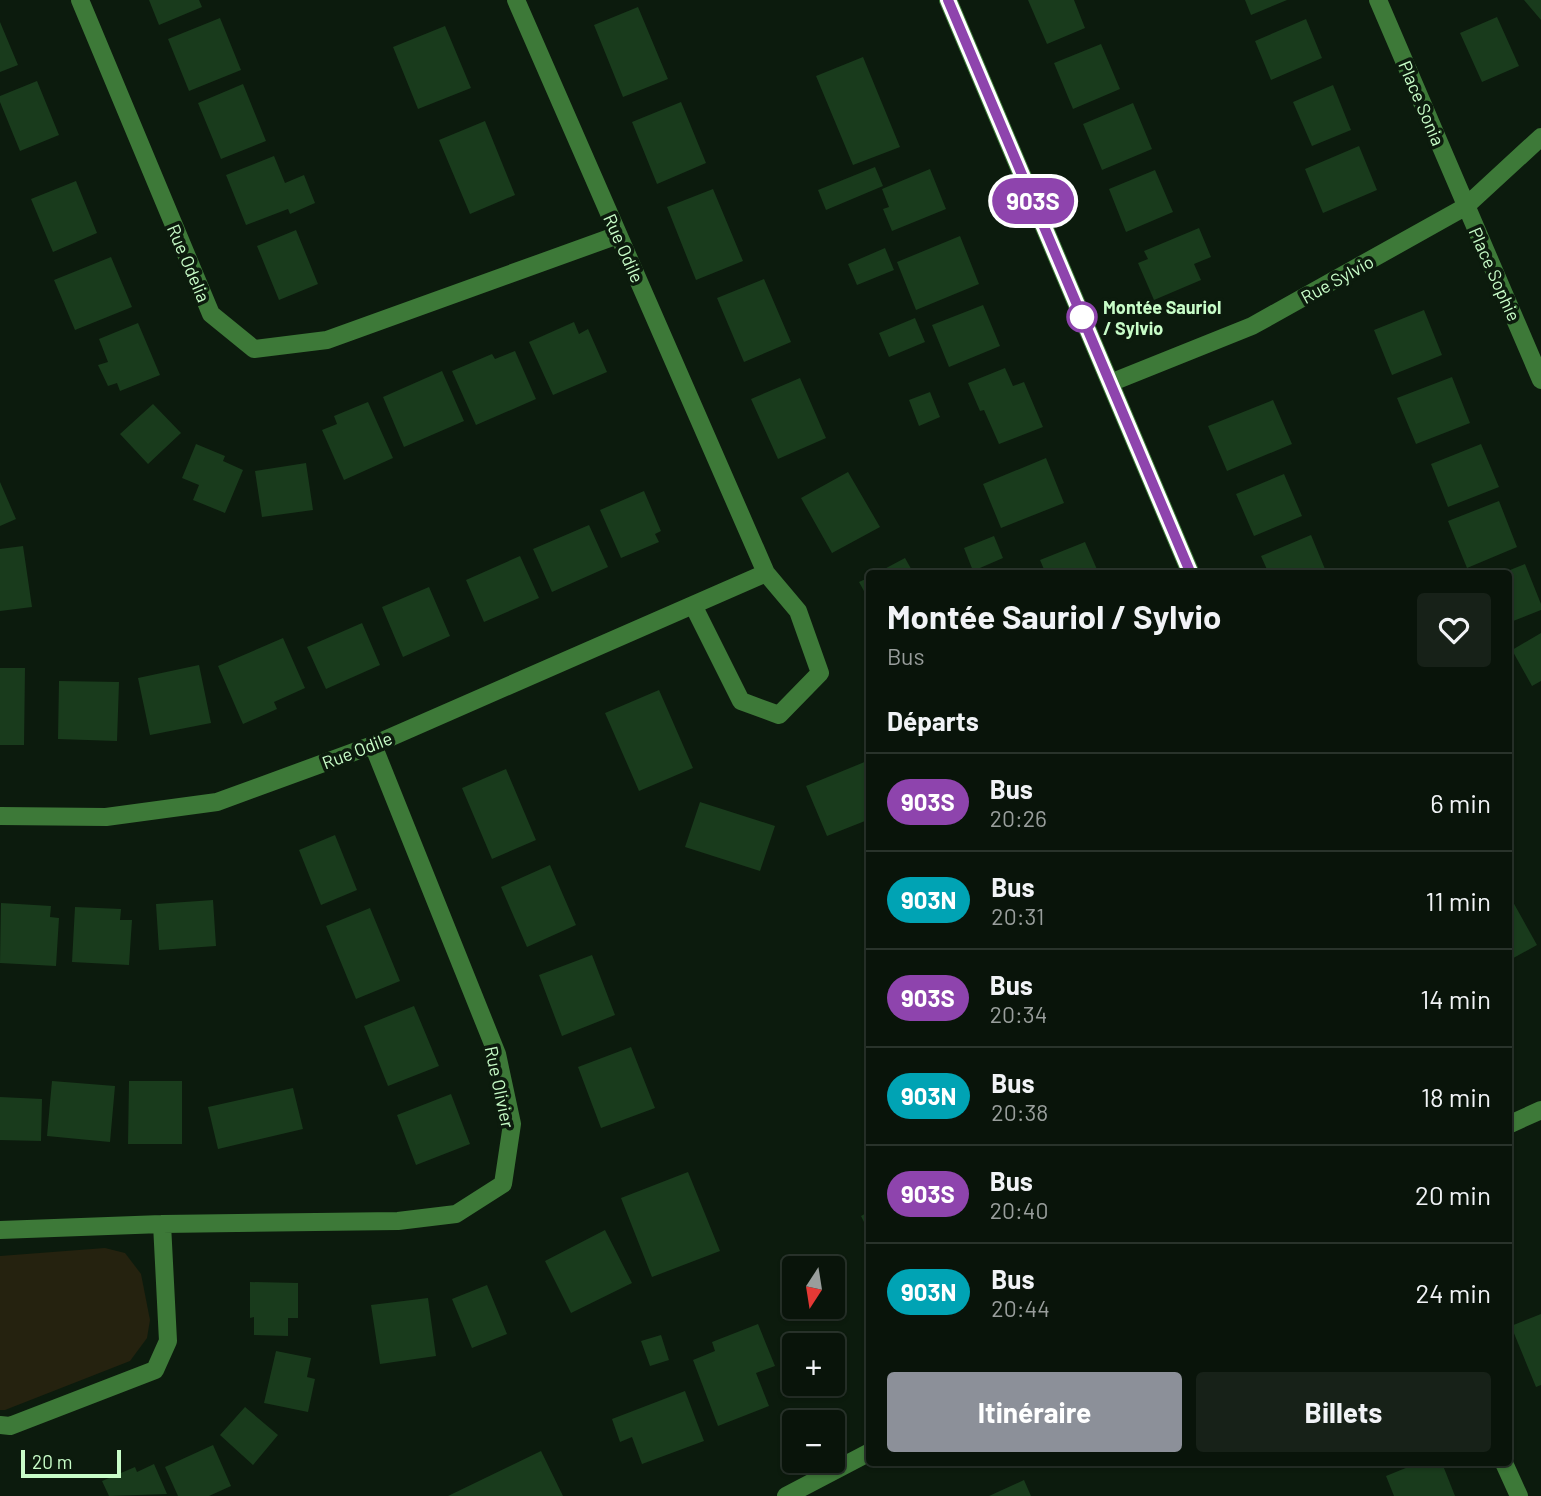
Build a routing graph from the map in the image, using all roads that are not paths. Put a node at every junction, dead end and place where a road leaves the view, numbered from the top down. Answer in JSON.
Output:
{"nodes":[{"id":1,"x":80,"y":0,"type":"edge"},
{"id":2,"x":516,"y":0,"type":"edge"},
{"id":3,"x":948,"y":0,"type":"edge"},
{"id":4,"x":1378,"y":0,"type":"edge"},
{"id":5,"x":1541,"y":137,"type":"edge"},
{"id":6,"x":1465,"y":207,"type":"junction"},
{"id":7,"x":618,"y":235,"type":"junction"},
{"id":8,"x":1541,"y":380,"type":"edge"},
{"id":9,"x":1110,"y":383,"type":"junction"},
{"id":10,"x":1189,"y":570,"type":"edge"},
{"id":11,"x":766,"y":573,"type":"junction"},
{"id":12,"x":694,"y":605,"type":"junction"},
{"id":13,"x":373,"y":745,"type":"junction"},
{"id":14,"x":0,"y":816,"type":"edge"},
{"id":15,"x":1541,"y":1110,"type":"edge"},
{"id":16,"x":1512,"y":1123,"type":"edge"},
{"id":17,"x":162,"y":1224,"type":"junction"},
{"id":18,"x":0,"y":1230,"type":"edge"},
{"id":19,"x":0,"y":1425,"type":"edge"},
{"id":20,"x":866,"y":1454,"type":"edge"},
{"id":21,"x":1505,"y":1466,"type":"edge"},
{"id":22,"x":786,"y":1496,"type":"edge"},
{"id":23,"x":1519,"y":1496,"type":"edge"}],
"edges":[{"from":1,"to":7,"type":"street","name":"Rue Odelia"},
{"from":2,"to":7,"type":"street","name":"Rue Odile"},
{"from":3,"to":9,"type":"street"},
{"from":4,"to":6,"type":"street","name":"Place Sonia"},
{"from":5,"to":6,"type":"street","name":"Rue Sylvio"},
{"from":6,"to":8,"type":"street","name":"Place Sophie"},
{"from":6,"to":9,"type":"street","name":"Rue Sylvio"},
{"from":7,"to":11,"type":"street","name":"Rue Odile"},
{"from":9,"to":10,"type":"street"},
{"from":11,"to":12,"type":"street","name":"Rue Odile"},
{"from":11,"to":12,"type":"street","name":"Rue Odile"},
{"from":12,"to":13,"type":"street","name":"Rue Odile"},
{"from":13,"to":14,"type":"street","name":"Rue Odile"},
{"from":13,"to":17,"type":"street","name":"Rue Olivier"},
{"from":15,"to":16,"type":"street"},
{"from":17,"to":18,"type":"street","name":"Rue Olivier"},
{"from":17,"to":19,"type":"street"},
{"from":20,"to":22,"type":"street"},
{"from":21,"to":23,"type":"street"}]}
